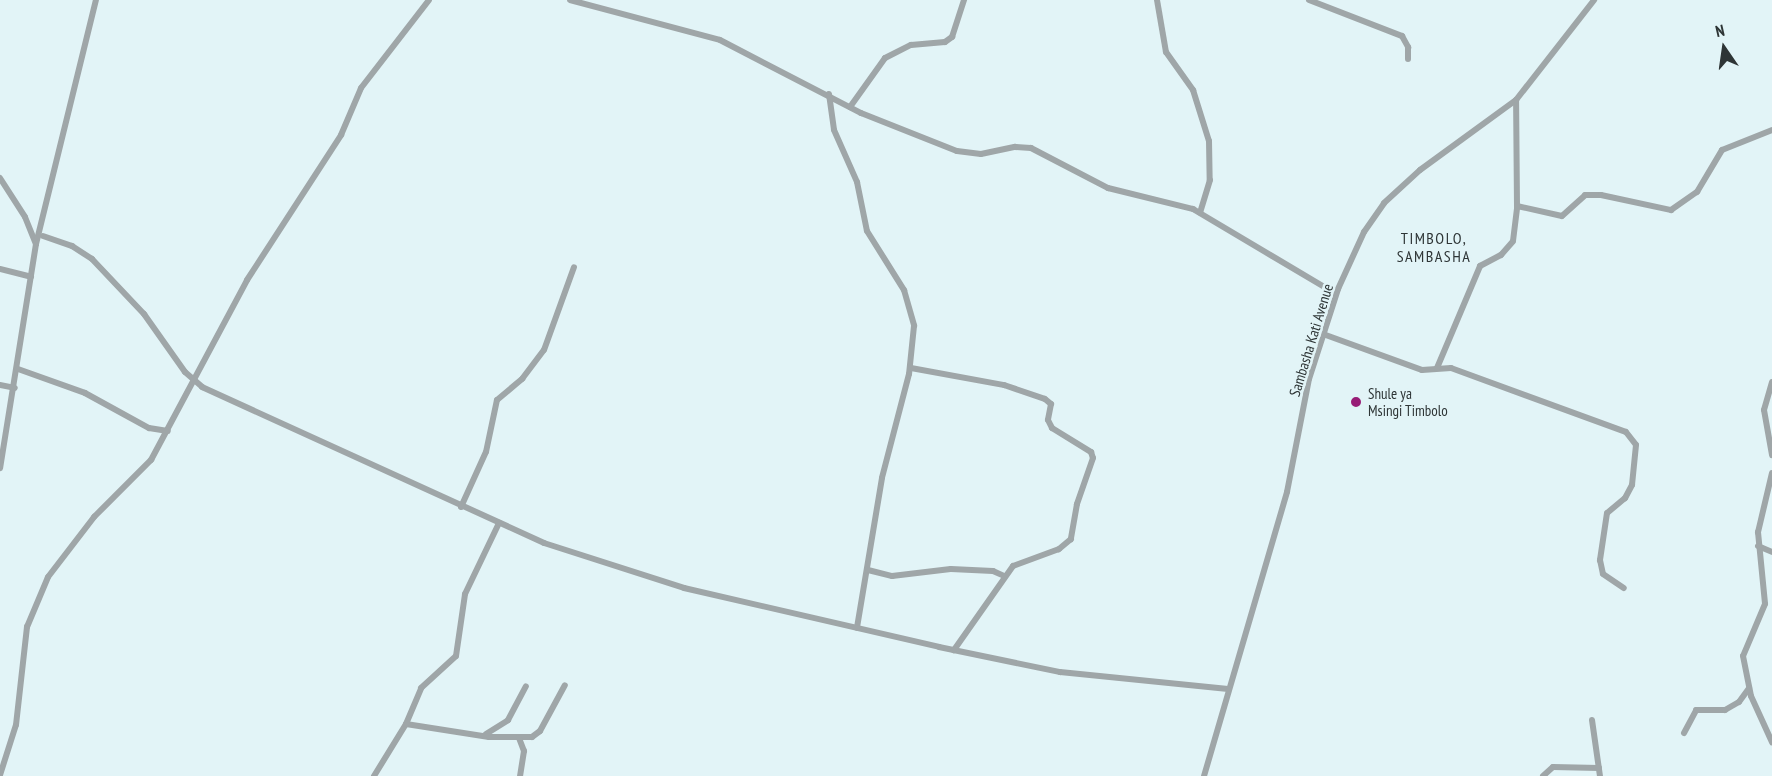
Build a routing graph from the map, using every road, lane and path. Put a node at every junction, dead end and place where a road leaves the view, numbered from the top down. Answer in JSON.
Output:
{"nodes":[{"id":1,"x":96,"y":0,"type":"edge"},
{"id":2,"x":429,"y":0,"type":"edge"},
{"id":3,"x":570,"y":0,"type":"edge"},
{"id":4,"x":1157,"y":0,"type":"edge"},
{"id":5,"x":1310,"y":0,"type":"edge"},
{"id":6,"x":1594,"y":0,"type":"edge"},
{"id":7,"x":962,"y":2,"type":"edge"},
{"id":8,"x":1408,"y":59,"type":"dead end"},
{"id":9,"x":829,"y":94,"type":"junction"},
{"id":10,"x":1516,"y":100,"type":"junction"},
{"id":11,"x":850,"y":107,"type":"junction"},
{"id":12,"x":1772,"y":130,"type":"edge"},
{"id":13,"x":0,"y":178,"type":"edge"},
{"id":14,"x":1517,"y":206,"type":"junction"},
{"id":15,"x":1200,"y":212,"type":"junction"},
{"id":16,"x":43,"y":236,"type":"dead end"},
{"id":17,"x":36,"y":244,"type":"junction"},
{"id":18,"x":574,"y":267,"type":"dead end"},
{"id":19,"x":0,"y":269,"type":"edge"},
{"id":20,"x":31,"y":277,"type":"junction"},
{"id":21,"x":1336,"y":294,"type":"junction"},
{"id":22,"x":1323,"y":334,"type":"junction"},
{"id":23,"x":911,"y":368,"type":"junction"},
{"id":24,"x":1437,"y":368,"type":"junction"},
{"id":25,"x":18,"y":369,"type":"junction"},
{"id":26,"x":195,"y":382,"type":"junction"},
{"id":27,"x":1772,"y":382,"type":"edge"},
{"id":28,"x":0,"y":385,"type":"edge"},
{"id":29,"x":15,"y":388,"type":"junction"},
{"id":30,"x":168,"y":431,"type":"junction"},
{"id":31,"x":1772,"y":455,"type":"edge"},
{"id":32,"x":0,"y":468,"type":"edge"},
{"id":33,"x":1772,"y":473,"type":"edge"},
{"id":34,"x":461,"y":507,"type":"junction"},
{"id":35,"x":499,"y":523,"type":"junction"},
{"id":36,"x":1758,"y":546,"type":"junction"},
{"id":37,"x":1772,"y":552,"type":"edge"},
{"id":38,"x":868,"y":570,"type":"junction"},
{"id":39,"x":1004,"y":576,"type":"junction"},
{"id":40,"x":1624,"y":588,"type":"dead end"},
{"id":41,"x":1772,"y":606,"type":"edge"},
{"id":42,"x":1763,"y":613,"type":"junction"},
{"id":43,"x":857,"y":628,"type":"junction"},
{"id":44,"x":954,"y":650,"type":"junction"},
{"id":45,"x":565,"y":685,"type":"dead end"},
{"id":46,"x":526,"y":686,"type":"dead end"},
{"id":47,"x":1228,"y":688,"type":"junction"},
{"id":48,"x":1749,"y":688,"type":"junction"},
{"id":49,"x":1592,"y":720,"type":"dead end"},
{"id":50,"x":406,"y":724,"type":"junction"},
{"id":51,"x":1684,"y":733,"type":"dead end"},
{"id":52,"x":482,"y":736,"type":"junction"},
{"id":53,"x":519,"y":738,"type":"junction"},
{"id":54,"x":1772,"y":742,"type":"edge"},
{"id":55,"x":1599,"y":768,"type":"junction"},
{"id":56,"x":0,"y":776,"type":"edge"},
{"id":57,"x":374,"y":776,"type":"edge"},
{"id":58,"x":520,"y":776,"type":"edge"},
{"id":59,"x":1204,"y":776,"type":"edge"},
{"id":60,"x":1542,"y":776,"type":"edge"},
{"id":61,"x":1600,"y":776,"type":"edge"}],
"edges":[{"from":1,"to":17,"type":"street"},
{"from":2,"to":26,"type":"street"},
{"from":3,"to":9,"type":"street"},
{"from":4,"to":15,"type":"street"},
{"from":5,"to":8,"type":"street"},
{"from":6,"to":10,"type":"street","name":"Sambasha Kati Avenue"},
{"from":7,"to":11,"type":"street"},
{"from":9,"to":11,"type":"street"},
{"from":9,"to":23,"type":"street"},
{"from":10,"to":14,"type":"street"},
{"from":10,"to":21,"type":"street","name":"Sambasha Kati Avenue"},
{"from":11,"to":15,"type":"street"},
{"from":12,"to":14,"type":"street"},
{"from":13,"to":17,"type":"street"},
{"from":14,"to":24,"type":"street"},
{"from":15,"to":21,"type":"street"},
{"from":16,"to":26,"type":"street"},
{"from":17,"to":20,"type":"street"},
{"from":18,"to":34,"type":"street"},
{"from":19,"to":20,"type":"street"},
{"from":20,"to":25,"type":"street"},
{"from":21,"to":22,"type":"street","name":"Sambasha Kati Avenue"},
{"from":22,"to":24,"type":"street"},
{"from":22,"to":47,"type":"street","name":"Sambasha Kati Avenue"},
{"from":23,"to":38,"type":"street"},
{"from":23,"to":39,"type":"street"},
{"from":24,"to":40,"type":"street"},
{"from":25,"to":29,"type":"street"},
{"from":25,"to":30,"type":"street"},
{"from":26,"to":30,"type":"street"},
{"from":26,"to":34,"type":"street"},
{"from":27,"to":31,"type":"street"},
{"from":28,"to":29,"type":"street"},
{"from":29,"to":32,"type":"street"},
{"from":30,"to":56,"type":"street"},
{"from":33,"to":36,"type":"street"},
{"from":34,"to":35,"type":"street"},
{"from":35,"to":43,"type":"street"},
{"from":35,"to":50,"type":"street"},
{"from":36,"to":37,"type":"street"},
{"from":36,"to":42,"type":"street"},
{"from":38,"to":39,"type":"street"},
{"from":38,"to":43,"type":"street"},
{"from":39,"to":44,"type":"street"},
{"from":41,"to":42,"type":"street"},
{"from":42,"to":48,"type":"street"},
{"from":43,"to":44,"type":"street"},
{"from":44,"to":47,"type":"street"},
{"from":45,"to":53,"type":"street"},
{"from":46,"to":52,"type":"street"},
{"from":47,"to":59,"type":"street","name":"Sambasha Kati Avenue"},
{"from":48,"to":51,"type":"street"},
{"from":48,"to":54,"type":"street"},
{"from":49,"to":55,"type":"street"},
{"from":50,"to":52,"type":"street"},
{"from":50,"to":57,"type":"street"},
{"from":52,"to":53,"type":"street"},
{"from":53,"to":58,"type":"street"},
{"from":55,"to":60,"type":"street"},
{"from":55,"to":61,"type":"street"}]}
